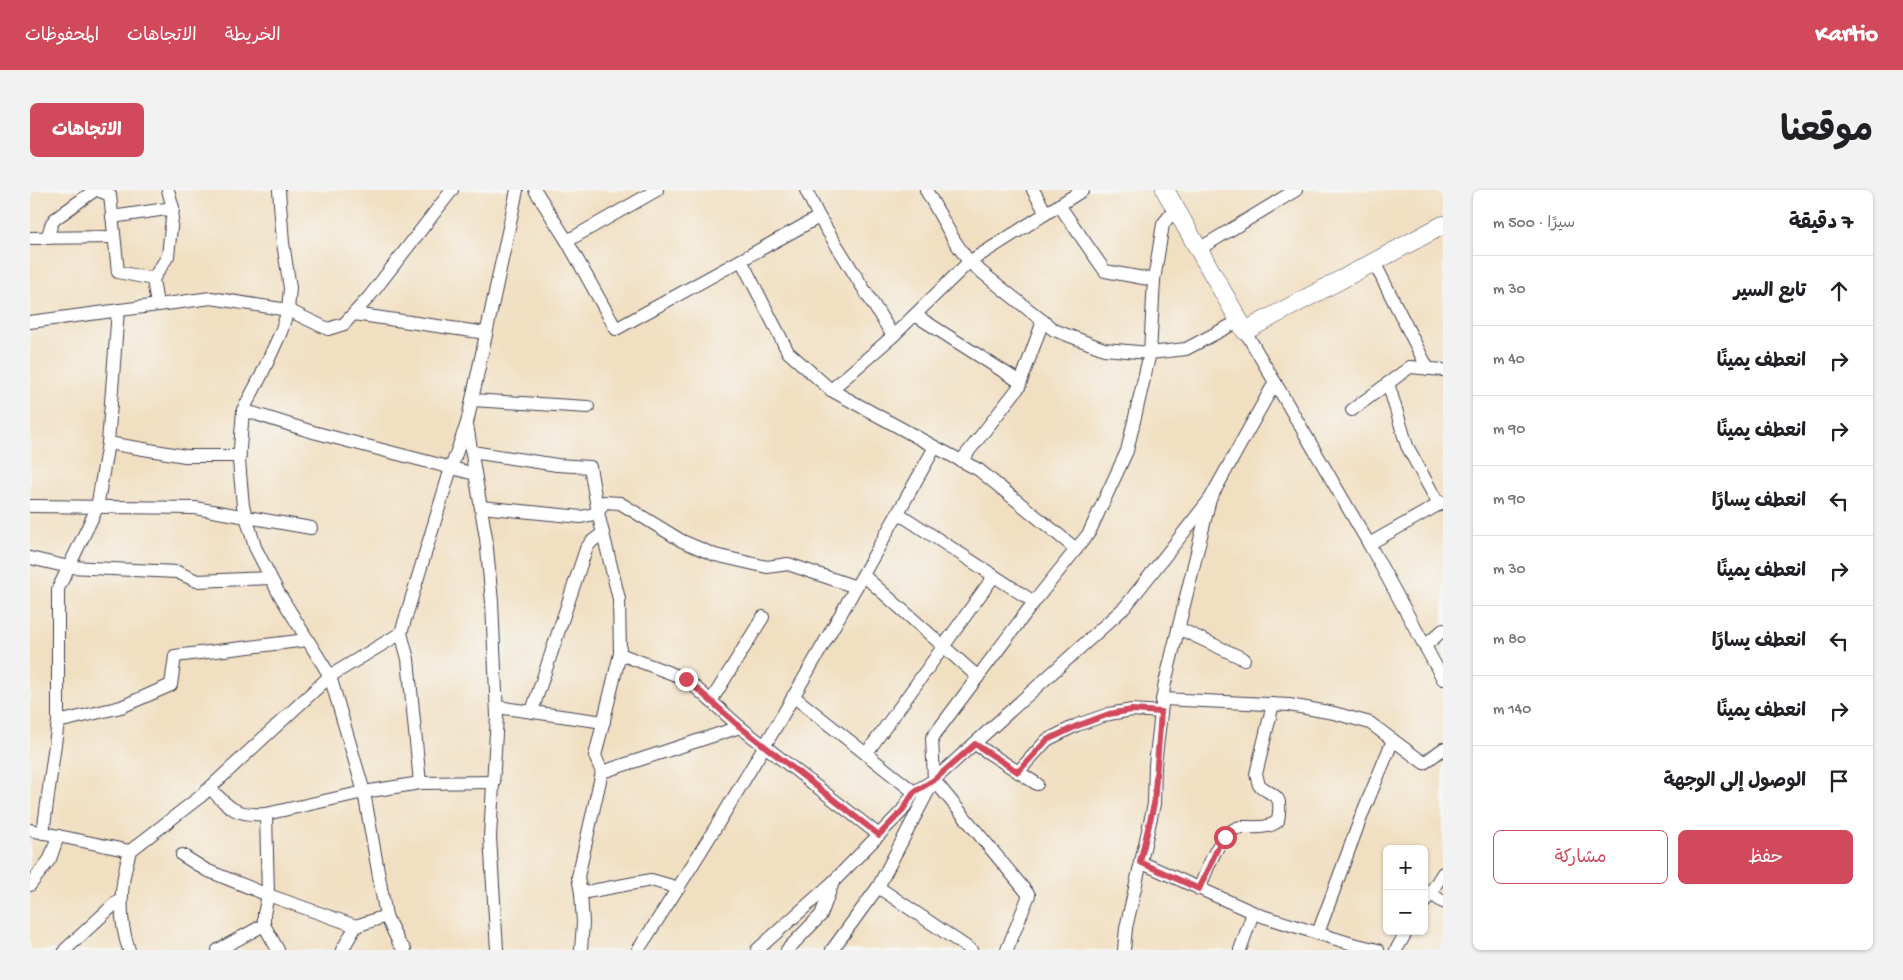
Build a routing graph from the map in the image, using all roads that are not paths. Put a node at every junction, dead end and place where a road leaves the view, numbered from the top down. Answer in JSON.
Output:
{"nodes":[{"id":1,"x":168,"y":190,"type":"edge"},
{"id":2,"x":279,"y":190,"type":"edge"},
{"id":3,"x":452,"y":190,"type":"edge"},
{"id":4,"x":517,"y":190,"type":"edge"},
{"id":5,"x":535,"y":190,"type":"edge"},
{"id":6,"x":656,"y":190,"type":"edge"},
{"id":7,"x":806,"y":190,"type":"edge"},
{"id":8,"x":926,"y":190,"type":"edge"},
{"id":9,"x":1033,"y":190,"type":"edge"},
{"id":10,"x":1083,"y":190,"type":"edge"},
{"id":11,"x":1165,"y":190,"type":"edge"},
{"id":12,"x":103,"y":191,"type":"edge"},
{"id":13,"x":1290,"y":192,"type":"edge"},
{"id":14,"x":1058,"y":205,"type":"junction"},
{"id":15,"x":173,"y":208,"type":"junction"},
{"id":16,"x":1176,"y":208,"type":"junction"},
{"id":17,"x":1046,"y":213,"type":"junction"},
{"id":18,"x":112,"y":217,"type":"junction"},
{"id":19,"x":819,"y":217,"type":"junction"},
{"id":20,"x":1443,"y":225,"type":"edge"},
{"id":21,"x":114,"y":237,"type":"junction"},
{"id":22,"x":30,"y":238,"type":"edge"},
{"id":23,"x":47,"y":238,"type":"junction"},
{"id":24,"x":567,"y":241,"type":"junction"},
{"id":25,"x":1199,"y":249,"type":"junction"},
{"id":26,"x":741,"y":260,"type":"junction"},
{"id":27,"x":969,"y":262,"type":"junction"},
{"id":28,"x":1374,"y":262,"type":"junction"},
{"id":29,"x":153,"y":279,"type":"junction"},
{"id":30,"x":1154,"y":280,"type":"junction"},
{"id":31,"x":157,"y":305,"type":"junction"},
{"id":32,"x":118,"y":310,"type":"junction"},
{"id":33,"x":288,"y":310,"type":"junction"},
{"id":34,"x":354,"y":314,"type":"junction"},
{"id":35,"x":915,"y":315,"type":"junction"},
{"id":36,"x":1043,"y":321,"type":"junction"},
{"id":37,"x":30,"y":322,"type":"edge"},
{"id":38,"x":1242,"y":326,"type":"junction"},
{"id":39,"x":486,"y":333,"type":"junction"},
{"id":40,"x":893,"y":336,"type":"junction"},
{"id":41,"x":1150,"y":353,"type":"junction"},
{"id":42,"x":1428,"y":368,"type":"junction"},
{"id":43,"x":1443,"y":370,"type":"edge"},
{"id":44,"x":1020,"y":382,"type":"junction"},
{"id":45,"x":1275,"y":382,"type":"junction"},
{"id":46,"x":1388,"y":384,"type":"junction"},
{"id":47,"x":831,"y":390,"type":"junction"},
{"id":48,"x":472,"y":400,"type":"junction"},
{"id":49,"x":588,"y":407,"type":"dead end"},
{"id":50,"x":243,"y":410,"type":"junction"},
{"id":51,"x":1352,"y":410,"type":"dead end"},
{"id":52,"x":467,"y":423,"type":"junction"},
{"id":53,"x":108,"y":443,"type":"junction"},
{"id":54,"x":935,"y":447,"type":"junction"},
{"id":55,"x":472,"y":452,"type":"junction"},
{"id":56,"x":240,"y":456,"type":"junction"},
{"id":57,"x":961,"y":461,"type":"junction"},
{"id":58,"x":451,"y":468,"type":"junction"},
{"id":59,"x":476,"y":474,"type":"junction"},
{"id":60,"x":1210,"y":499,"type":"junction"},
{"id":61,"x":1441,"y":503,"type":"edge"},
{"id":62,"x":30,"y":506,"type":"edge"},
{"id":63,"x":481,"y":507,"type":"junction"},
{"id":64,"x":97,"y":508,"type":"junction"},
{"id":65,"x":598,"y":513,"type":"junction"},
{"id":66,"x":898,"y":513,"type":"junction"},
{"id":67,"x":246,"y":518,"type":"junction"},
{"id":68,"x":311,"y":528,"type":"dead end"},
{"id":69,"x":603,"y":533,"type":"junction"},
{"id":70,"x":1369,"y":544,"type":"junction"},
{"id":71,"x":1076,"y":549,"type":"junction"},
{"id":72,"x":30,"y":558,"type":"edge"},
{"id":73,"x":69,"y":567,"type":"junction"},
{"id":74,"x":863,"y":574,"type":"junction"},
{"id":75,"x":994,"y":576,"type":"junction"},
{"id":76,"x":270,"y":578,"type":"junction"},
{"id":77,"x":856,"y":587,"type":"junction"},
{"id":78,"x":1034,"y":602,"type":"junction"},
{"id":79,"x":763,"y":617,"type":"dead end"},
{"id":80,"x":1178,"y":628,"type":"junction"},
{"id":81,"x":1443,"y":630,"type":"edge"},
{"id":82,"x":401,"y":633,"type":"junction"},
{"id":83,"x":307,"y":640,"type":"junction"},
{"id":84,"x":944,"y":646,"type":"junction"},
{"id":85,"x":1425,"y":646,"type":"junction"},
{"id":86,"x":620,"y":654,"type":"junction"},
{"id":87,"x":1244,"y":659,"type":"dead end"},
{"id":88,"x":330,"y":676,"type":"junction"},
{"id":89,"x":978,"y":676,"type":"junction"},
{"id":90,"x":1443,"y":679,"type":"edge"},
{"id":91,"x":793,"y":696,"type":"junction"},
{"id":92,"x":711,"y":701,"type":"junction"},
{"id":93,"x":1273,"y":704,"type":"junction"},
{"id":94,"x":1162,"y":706,"type":"junction"},
{"id":95,"x":497,"y":707,"type":"junction"},
{"id":96,"x":532,"y":711,"type":"junction"},
{"id":97,"x":58,"y":722,"type":"junction"},
{"id":98,"x":604,"y":722,"type":"junction"},
{"id":99,"x":740,"y":727,"type":"junction"},
{"id":100,"x":1393,"y":740,"type":"junction"},
{"id":101,"x":975,"y":744,"type":"junction"},
{"id":102,"x":765,"y":746,"type":"junction"},
{"id":103,"x":1443,"y":749,"type":"edge"},
{"id":104,"x":866,"y":754,"type":"junction"},
{"id":105,"x":602,"y":772,"type":"junction"},
{"id":106,"x":1018,"y":772,"type":"junction"},
{"id":107,"x":934,"y":780,"type":"junction"},
{"id":108,"x":494,"y":782,"type":"junction"},
{"id":109,"x":420,"y":783,"type":"junction"},
{"id":110,"x":1037,"y":784,"type":"dead end"},
{"id":111,"x":210,"y":788,"type":"junction"},
{"id":112,"x":364,"y":792,"type":"junction"},
{"id":113,"x":914,"y":792,"type":"junction"},
{"id":114,"x":266,"y":814,"type":"junction"},
{"id":115,"x":36,"y":832,"type":"edge"},
{"id":116,"x":879,"y":835,"type":"junction"},
{"id":117,"x":58,"y":836,"type":"junction"},
{"id":118,"x":130,"y":851,"type":"junction"},
{"id":119,"x":182,"y":855,"type":"dead end"},
{"id":120,"x":1140,"y":862,"type":"junction"},
{"id":121,"x":1443,"y":872,"type":"edge"},
{"id":122,"x":832,"y":883,"type":"junction"},
{"id":123,"x":30,"y":885,"type":"edge"},
{"id":124,"x":878,"y":887,"type":"junction"},
{"id":125,"x":679,"y":888,"type":"junction"},
{"id":126,"x":1199,"y":889,"type":"junction"},
{"id":127,"x":581,"y":893,"type":"junction"},
{"id":128,"x":268,"y":895,"type":"junction"},
{"id":129,"x":1428,"y":896,"type":"edge"},
{"id":130,"x":121,"y":898,"type":"junction"},
{"id":131,"x":1428,"y":898,"type":"edge"},
{"id":132,"x":1443,"y":902,"type":"edge"},
{"id":133,"x":1253,"y":912,"type":"junction"},
{"id":134,"x":386,"y":916,"type":"junction"},
{"id":135,"x":264,"y":924,"type":"junction"},
{"id":136,"x":356,"y":926,"type":"junction"},
{"id":137,"x":1318,"y":933,"type":"junction"},
{"id":138,"x":1405,"y":935,"type":"edge"},
{"id":139,"x":66,"y":950,"type":"edge"},
{"id":140,"x":129,"y":950,"type":"edge"},
{"id":141,"x":218,"y":950,"type":"edge"},
{"id":142,"x":278,"y":950,"type":"edge"},
{"id":143,"x":342,"y":950,"type":"edge"},
{"id":144,"x":405,"y":950,"type":"edge"},
{"id":145,"x":497,"y":950,"type":"edge"},
{"id":146,"x":581,"y":950,"type":"edge"},
{"id":147,"x":638,"y":950,"type":"edge"},
{"id":148,"x":757,"y":950,"type":"edge"},
{"id":149,"x":787,"y":950,"type":"edge"},
{"id":150,"x":832,"y":950,"type":"edge"},
{"id":151,"x":971,"y":950,"type":"edge"},
{"id":152,"x":1007,"y":950,"type":"edge"},
{"id":153,"x":1124,"y":950,"type":"edge"},
{"id":154,"x":1240,"y":950,"type":"edge"},
{"id":155,"x":1378,"y":950,"type":"edge"},
{"id":156,"x":1396,"y":950,"type":"edge"}],
"edges":[{"from":1,"to":15,"type":"street"},
{"from":2,"to":33,"type":"street"},
{"from":3,"to":34,"type":"street"},
{"from":4,"to":39,"type":"street"},
{"from":5,"to":24,"type":"street"},
{"from":6,"to":24,"type":"street"},
{"from":7,"to":19,"type":"street"},
{"from":8,"to":27,"type":"street"},
{"from":9,"to":17,"type":"street"},
{"from":10,"to":14,"type":"street"},
{"from":11,"to":16,"type":"main road"},
{"from":12,"to":18,"type":"street"},
{"from":12,"to":23,"type":"street"},
{"from":13,"to":25,"type":"street"},
{"from":14,"to":17,"type":"street"},
{"from":14,"to":30,"type":"street"},
{"from":15,"to":18,"type":"street"},
{"from":15,"to":29,"type":"street"},
{"from":16,"to":25,"type":"main road"},
{"from":16,"to":30,"type":"street"},
{"from":17,"to":27,"type":"street"},
{"from":18,"to":21,"type":"street"},
{"from":19,"to":26,"type":"street"},
{"from":19,"to":40,"type":"street"},
{"from":20,"to":28,"type":"main road"},
{"from":21,"to":23,"type":"street"},
{"from":21,"to":29,"type":"street"},
{"from":22,"to":23,"type":"street"},
{"from":24,"to":26,"type":"street"},
{"from":25,"to":38,"type":"main road"},
{"from":26,"to":47,"type":"street"},
{"from":27,"to":35,"type":"street"},
{"from":27,"to":36,"type":"street"},
{"from":28,"to":38,"type":"main road"},
{"from":28,"to":42,"type":"street"},
{"from":29,"to":31,"type":"street"},
{"from":30,"to":41,"type":"street"},
{"from":31,"to":32,"type":"street"},
{"from":31,"to":33,"type":"street"},
{"from":32,"to":37,"type":"street"},
{"from":32,"to":53,"type":"street"},
{"from":33,"to":34,"type":"street"},
{"from":33,"to":50,"type":"street"},
{"from":34,"to":39,"type":"street"},
{"from":35,"to":40,"type":"street"},
{"from":35,"to":44,"type":"street"},
{"from":36,"to":41,"type":"street"},
{"from":36,"to":44,"type":"street"},
{"from":38,"to":41,"type":"street"},
{"from":38,"to":45,"type":"street"},
{"from":39,"to":48,"type":"street"},
{"from":40,"to":47,"type":"street"},
{"from":41,"to":71,"type":"street"},
{"from":42,"to":43,"type":"street"},
{"from":42,"to":46,"type":"street"},
{"from":44,"to":57,"type":"street"},
{"from":45,"to":60,"type":"street"},
{"from":45,"to":70,"type":"street"},
{"from":46,"to":51,"type":"street"},
{"from":46,"to":61,"type":"street"},
{"from":47,"to":54,"type":"street"},
{"from":48,"to":49,"type":"street"},
{"from":48,"to":52,"type":"street"},
{"from":50,"to":56,"type":"street"},
{"from":50,"to":58,"type":"street"},
{"from":52,"to":55,"type":"street"},
{"from":52,"to":58,"type":"street"},
{"from":53,"to":56,"type":"street"},
{"from":53,"to":64,"type":"street"},
{"from":54,"to":57,"type":"street"},
{"from":54,"to":66,"type":"street"},
{"from":55,"to":59,"type":"street"},
{"from":55,"to":65,"type":"street"},
{"from":56,"to":67,"type":"street"},
{"from":57,"to":71,"type":"street"},
{"from":58,"to":59,"type":"street"},
{"from":58,"to":82,"type":"street"},
{"from":59,"to":63,"type":"street"},
{"from":60,"to":80,"type":"street"},
{"from":60,"to":101,"type":"street"},
{"from":61,"to":70,"type":"street"},
{"from":62,"to":64,"type":"street"},
{"from":63,"to":65,"type":"street"},
{"from":63,"to":95,"type":"street"},
{"from":64,"to":67,"type":"street"},
{"from":64,"to":73,"type":"street"},
{"from":65,"to":69,"type":"street"},
{"from":65,"to":77,"type":"street"},
{"from":66,"to":74,"type":"street"},
{"from":66,"to":75,"type":"street"},
{"from":67,"to":68,"type":"street"},
{"from":67,"to":76,"type":"street"},
{"from":69,"to":86,"type":"street"},
{"from":69,"to":96,"type":"street"},
{"from":70,"to":85,"type":"street"},
{"from":71,"to":78,"type":"street"},
{"from":72,"to":73,"type":"street"},
{"from":73,"to":76,"type":"street"},
{"from":73,"to":97,"type":"street"},
{"from":74,"to":77,"type":"street"},
{"from":74,"to":84,"type":"street"},
{"from":75,"to":78,"type":"street"},
{"from":75,"to":84,"type":"street"},
{"from":76,"to":83,"type":"street"},
{"from":77,"to":91,"type":"street"},
{"from":78,"to":89,"type":"street"},
{"from":79,"to":92,"type":"street"},
{"from":80,"to":87,"type":"street"},
{"from":80,"to":94,"type":"street"},
{"from":81,"to":85,"type":"street"},
{"from":82,"to":88,"type":"street"},
{"from":82,"to":109,"type":"street"},
{"from":83,"to":88,"type":"street"},
{"from":83,"to":97,"type":"street"},
{"from":84,"to":89,"type":"street"},
{"from":84,"to":104,"type":"street"},
{"from":85,"to":90,"type":"street"},
{"from":86,"to":92,"type":"street"},
{"from":86,"to":98,"type":"street"},
{"from":88,"to":111,"type":"street"},
{"from":88,"to":112,"type":"street"},
{"from":89,"to":107,"type":"street"},
{"from":91,"to":102,"type":"street"},
{"from":91,"to":104,"type":"street"},
{"from":92,"to":99,"type":"street"},
{"from":93,"to":94,"type":"street"},
{"from":93,"to":100,"type":"street"},
{"from":93,"to":126,"type":"street"},
{"from":94,"to":106,"type":"street"},
{"from":94,"to":120,"type":"street"},
{"from":95,"to":96,"type":"street"},
{"from":95,"to":108,"type":"street"},
{"from":96,"to":98,"type":"street"},
{"from":97,"to":115,"type":"street"},
{"from":98,"to":105,"type":"street"},
{"from":99,"to":102,"type":"street"},
{"from":99,"to":105,"type":"street"},
{"from":100,"to":103,"type":"street"},
{"from":100,"to":137,"type":"street"},
{"from":101,"to":106,"type":"street"},
{"from":101,"to":107,"type":"street"},
{"from":102,"to":116,"type":"street"},
{"from":102,"to":125,"type":"street"},
{"from":104,"to":113,"type":"street"},
{"from":105,"to":127,"type":"street"},
{"from":106,"to":110,"type":"street"},
{"from":107,"to":113,"type":"street"},
{"from":107,"to":124,"type":"street"},
{"from":107,"to":152,"type":"street"},
{"from":108,"to":109,"type":"street"},
{"from":108,"to":145,"type":"street"},
{"from":109,"to":112,"type":"street"},
{"from":111,"to":114,"type":"street"},
{"from":111,"to":118,"type":"street"},
{"from":112,"to":114,"type":"street"},
{"from":112,"to":134,"type":"street"},
{"from":113,"to":116,"type":"street"},
{"from":114,"to":128,"type":"street"},
{"from":115,"to":117,"type":"street"},
{"from":116,"to":122,"type":"street"},
{"from":117,"to":118,"type":"street"},
{"from":117,"to":123,"type":"street"},
{"from":118,"to":130,"type":"street"},
{"from":119,"to":128,"type":"street"},
{"from":120,"to":126,"type":"street"},
{"from":120,"to":153,"type":"street"},
{"from":121,"to":129,"type":"street"},
{"from":122,"to":148,"type":"street"},
{"from":122,"to":149,"type":"street"},
{"from":124,"to":150,"type":"street"},
{"from":124,"to":151,"type":"street"},
{"from":125,"to":127,"type":"street"},
{"from":125,"to":147,"type":"street"},
{"from":126,"to":133,"type":"street"},
{"from":127,"to":146,"type":"street"},
{"from":128,"to":135,"type":"street"},
{"from":128,"to":136,"type":"street"},
{"from":130,"to":139,"type":"street"},
{"from":130,"to":140,"type":"street"},
{"from":131,"to":132,"type":"street"},
{"from":133,"to":137,"type":"street"},
{"from":133,"to":154,"type":"street"},
{"from":134,"to":136,"type":"street"},
{"from":134,"to":144,"type":"street"},
{"from":135,"to":141,"type":"street"},
{"from":135,"to":142,"type":"street"},
{"from":136,"to":143,"type":"street"},
{"from":137,"to":155,"type":"street"},
{"from":138,"to":156,"type":"street"}]}
